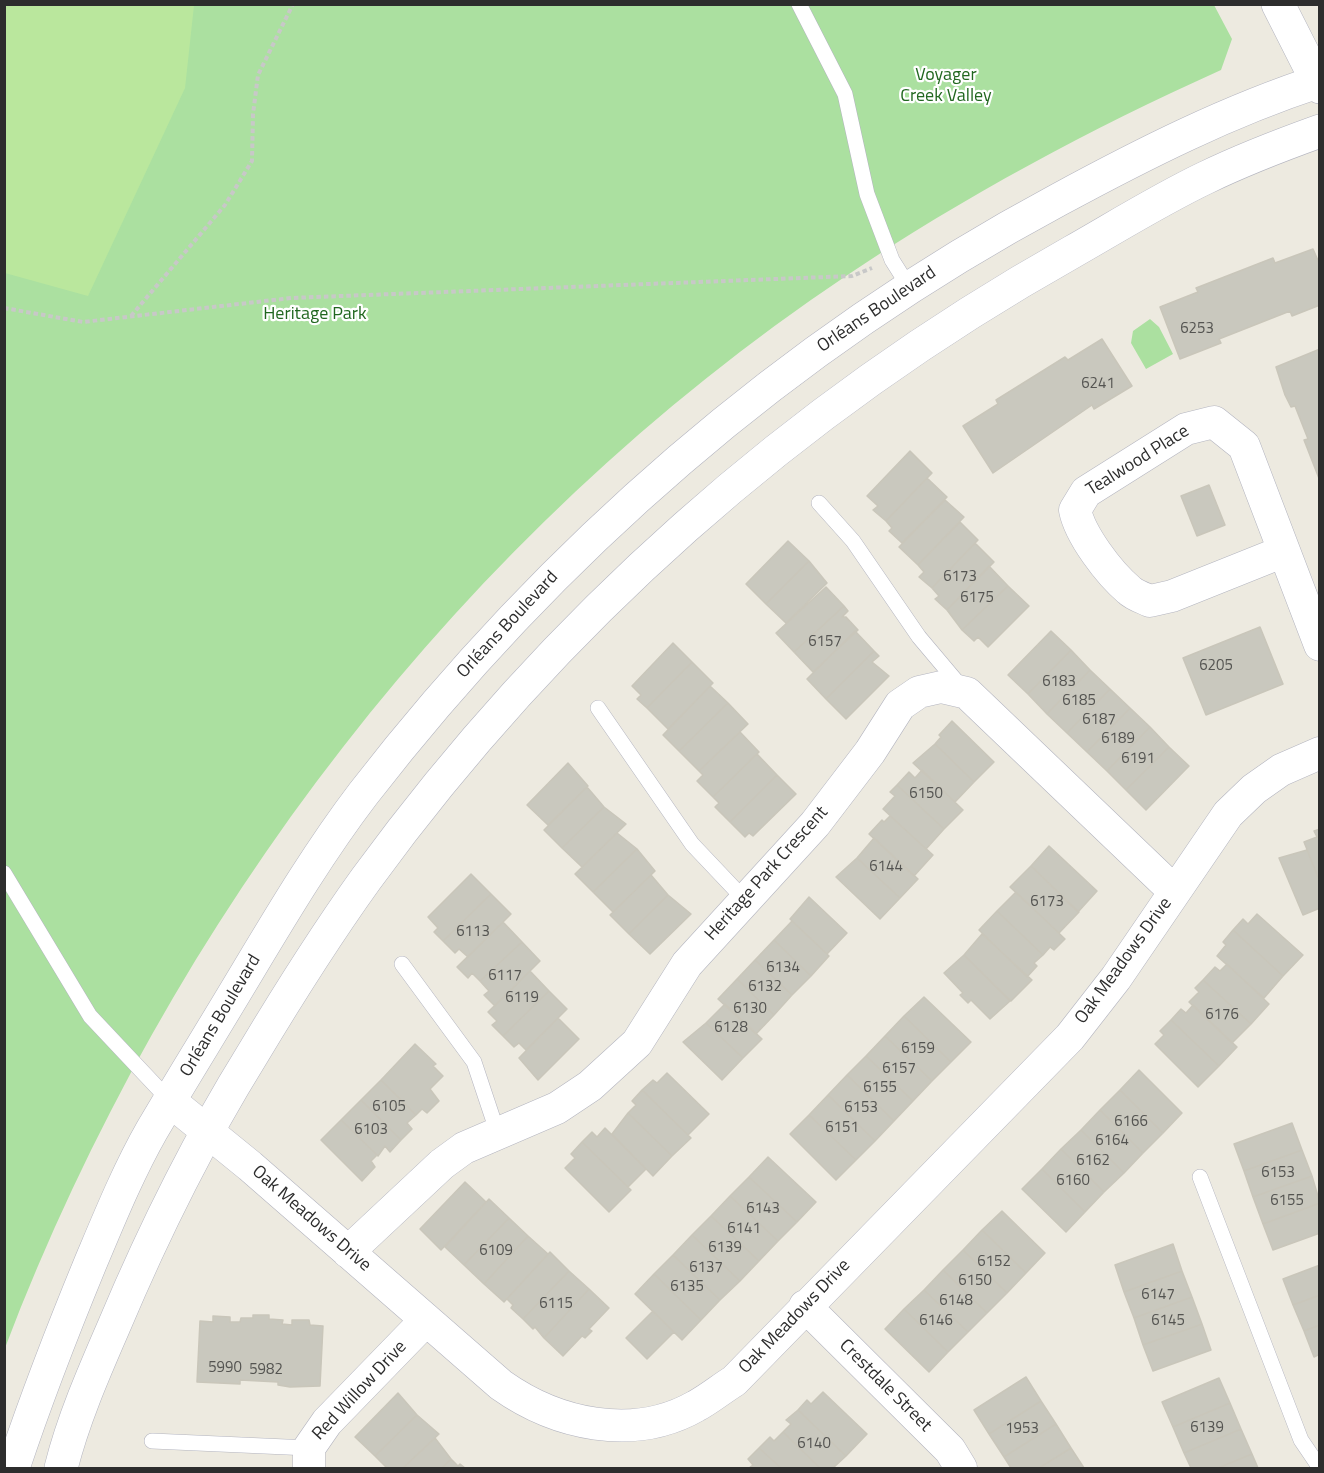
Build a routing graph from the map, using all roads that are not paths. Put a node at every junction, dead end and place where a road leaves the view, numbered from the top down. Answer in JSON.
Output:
{"nodes":[{"id":1,"x":799,"y":4,"type":"edge"},
{"id":2,"x":1278,"y":4,"type":"edge"},
{"id":3,"x":1319,"y":83,"type":"edge"},
{"id":4,"x":1320,"y":131,"type":"edge"},
{"id":5,"x":909,"y":287,"type":"junction"},
{"id":6,"x":819,"y":503,"type":"dead end"},
{"id":7,"x":1282,"y":552,"type":"junction"},
{"id":8,"x":1320,"y":645,"type":"edge"},
{"id":9,"x":967,"y":693,"type":"junction"},
{"id":10,"x":598,"y":708,"type":"dead end"},
{"id":11,"x":1320,"y":753,"type":"edge"},
{"id":12,"x":4,"y":873,"type":"edge"},
{"id":13,"x":1174,"y":891,"type":"junction"},
{"id":14,"x":745,"y":900,"type":"junction"},
{"id":15,"x":402,"y":964,"type":"dead end"},
{"id":16,"x":170,"y":1101,"type":"junction"},
{"id":17,"x":207,"y":1129,"type":"junction"},
{"id":18,"x":498,"y":1134,"type":"junction"},
{"id":19,"x":1200,"y":1177,"type":"dead end"},
{"id":20,"x":348,"y":1251,"type":"junction"},
{"id":21,"x":805,"y":1306,"type":"junction"},
{"id":22,"x":426,"y":1320,"type":"junction"},
{"id":23,"x":152,"y":1441,"type":"dead end"},
{"id":24,"x":309,"y":1458,"type":"edge"},
{"id":25,"x":13,"y":1468,"type":"edge"},
{"id":26,"x":61,"y":1468,"type":"edge"},
{"id":27,"x":961,"y":1468,"type":"edge"},
{"id":28,"x":1320,"y":1468,"type":"edge"}],
"edges":[{"from":1,"to":5,"type":"lane"},
{"from":2,"to":3,"type":"main road"},
{"from":3,"to":5,"type":"main road","name":"Orléans Boulevard"},
{"from":4,"to":17,"type":"main road"},
{"from":5,"to":16,"type":"main road","name":"Orléans Boulevard"},
{"from":6,"to":9,"type":"lane"},
{"from":7,"to":7,"type":"street","name":"Tealwood Place"},
{"from":7,"to":8,"type":"street","name":"Tealwood Place"},
{"from":9,"to":13,"type":"street"},
{"from":9,"to":14,"type":"street","name":"Heritage Park Crescent"},
{"from":10,"to":14,"type":"lane"},
{"from":11,"to":13,"type":"street","name":"Oak Meadows Drive"},
{"from":12,"to":16,"type":"lane"},
{"from":13,"to":21,"type":"street","name":"Oak Meadows Drive"},
{"from":14,"to":18,"type":"street","name":"Heritage Park Crescent"},
{"from":15,"to":18,"type":"lane"},
{"from":16,"to":17,"type":"street","name":"Oak Meadows Drive"},
{"from":16,"to":25,"type":"main road","name":"Orléans Boulevard"},
{"from":17,"to":20,"type":"street","name":"Oak Meadows Drive"},
{"from":17,"to":26,"type":"main road"},
{"from":18,"to":20,"type":"street","name":"Heritage Park Crescent"},
{"from":19,"to":28,"type":"lane"},
{"from":20,"to":22,"type":"street","name":"Oak Meadows Drive"},
{"from":21,"to":22,"type":"street","name":"Oak Meadows Drive"},
{"from":21,"to":27,"type":"street","name":"Crestdale Street"},
{"from":22,"to":24,"type":"street","name":"Red Willow Drive"},
{"from":23,"to":24,"type":"lane"}]}
